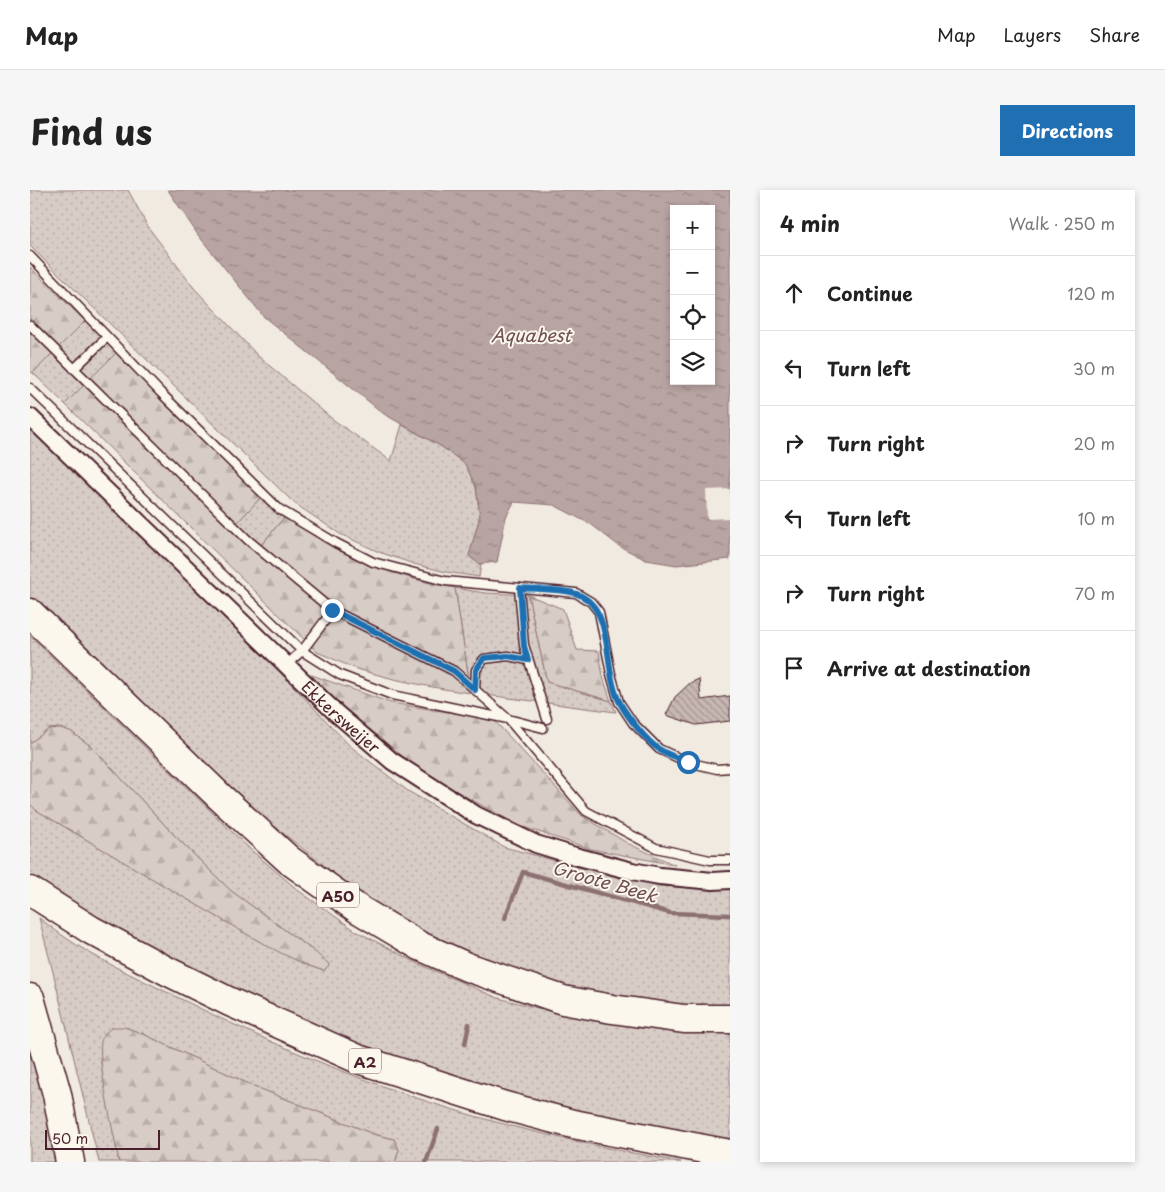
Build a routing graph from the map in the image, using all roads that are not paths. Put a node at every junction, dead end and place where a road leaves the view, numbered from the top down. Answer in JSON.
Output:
{"nodes":[{"id":1,"x":30,"y":256,"type":"edge"},
{"id":2,"x":30,"y":325,"type":"edge"},
{"id":3,"x":107,"y":337,"type":"junction"},
{"id":4,"x":74,"y":369,"type":"junction"},
{"id":5,"x":30,"y":388,"type":"edge"},
{"id":6,"x":30,"y":417,"type":"edge"},
{"id":7,"x":520,"y":588,"type":"junction"},
{"id":8,"x":333,"y":610,"type":"junction"},
{"id":9,"x":30,"y":613,"type":"edge"},
{"id":10,"x":302,"y":651,"type":"junction"},
{"id":11,"x":528,"y":660,"type":"junction"},
{"id":12,"x":286,"y":665,"type":"junction"},
{"id":13,"x":475,"y":690,"type":"junction"},
{"id":14,"x":508,"y":719,"type":"junction"},
{"id":15,"x":547,"y":719,"type":"dead end"},
{"id":16,"x":543,"y":728,"type":"dead end"},
{"id":17,"x":730,"y":768,"type":"edge"},
{"id":18,"x":730,"y":860,"type":"edge"},
{"id":19,"x":730,"y":880,"type":"edge"},
{"id":20,"x":30,"y":891,"type":"edge"},
{"id":21,"x":30,"y":998,"type":"edge"},
{"id":22,"x":730,"y":1019,"type":"edge"},
{"id":23,"x":730,"y":1154,"type":"edge"},
{"id":24,"x":70,"y":1162,"type":"edge"}],
"edges":[{"from":1,"to":3,"type":"lane"},
{"from":2,"to":4,"type":"lane"},
{"from":3,"to":4,"type":"lane"},
{"from":3,"to":7,"type":"lane"},
{"from":4,"to":8,"type":"lane"},
{"from":5,"to":10,"type":"lane"},
{"from":6,"to":12,"type":"street","name":"Ekkersweijer"},
{"from":7,"to":11,"type":"lane"},
{"from":7,"to":17,"type":"lane"},
{"from":8,"to":10,"type":"lane"},
{"from":8,"to":13,"type":"lane"},
{"from":9,"to":22,"type":"highway","number":"A50"},
{"from":10,"to":12,"type":"lane"},
{"from":10,"to":14,"type":"lane"},
{"from":11,"to":13,"type":"lane"},
{"from":11,"to":15,"type":"lane"},
{"from":12,"to":19,"type":"street","name":"Ekkersweijer"},
{"from":13,"to":14,"type":"lane"},
{"from":14,"to":16,"type":"lane"},
{"from":14,"to":18,"type":"lane"},
{"from":20,"to":23,"type":"highway","number":"A2"},
{"from":21,"to":24,"type":"highway"}]}
